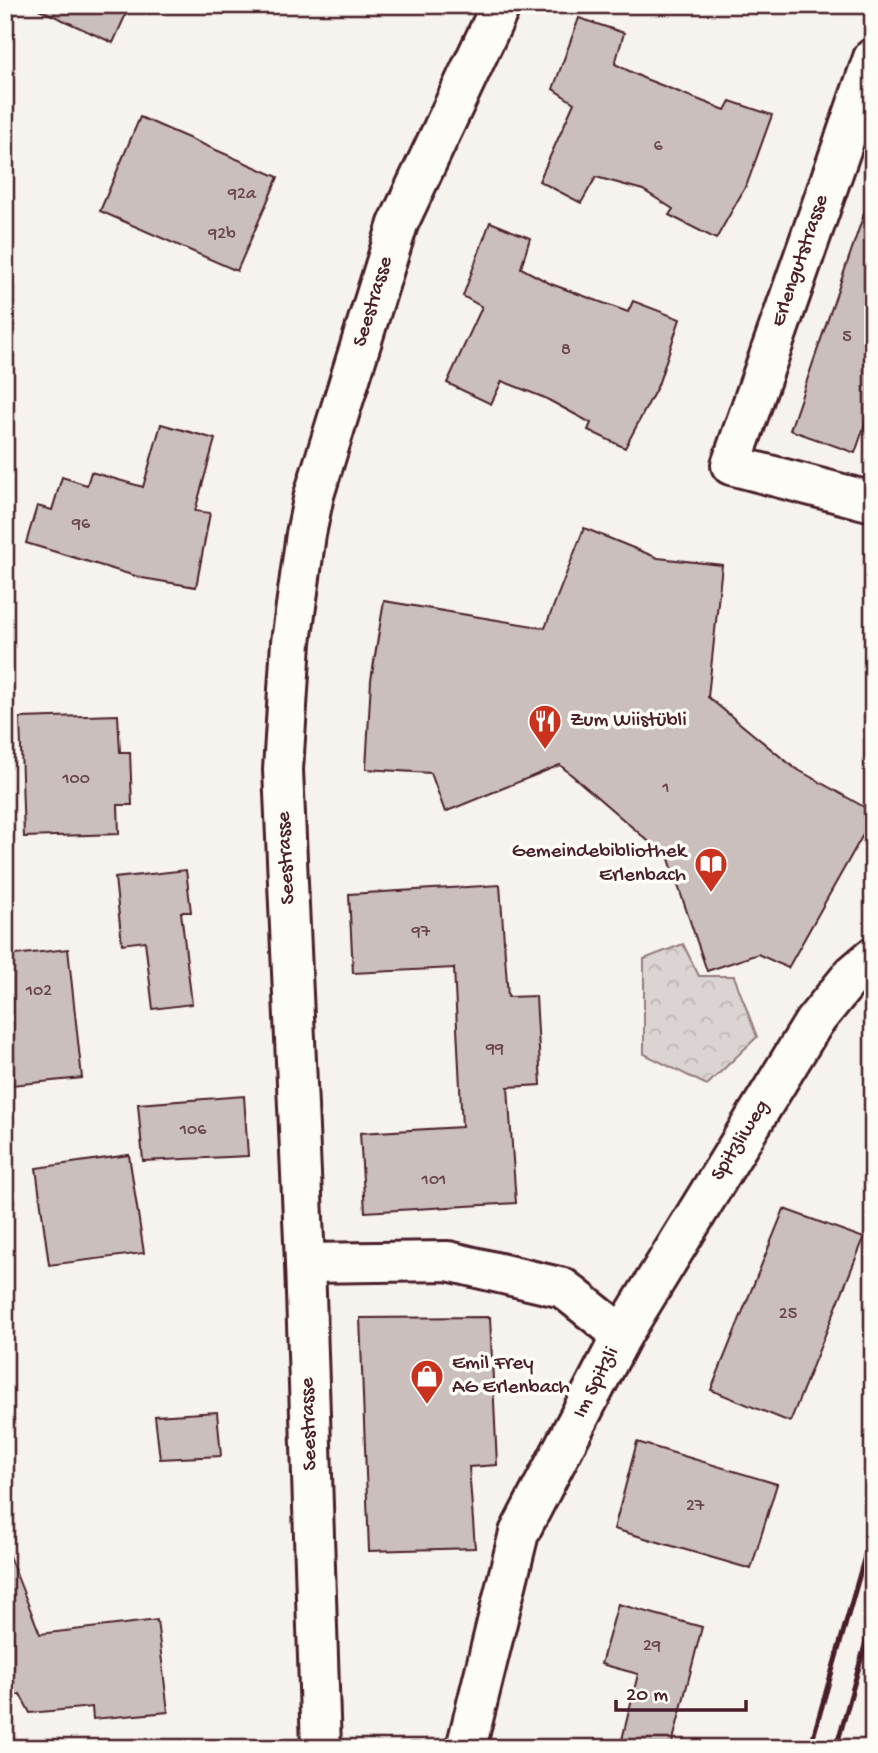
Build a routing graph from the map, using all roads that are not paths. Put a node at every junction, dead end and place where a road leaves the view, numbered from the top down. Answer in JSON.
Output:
{"nodes":[{"id":1,"x":501,"y":5,"type":"edge"},
{"id":2,"x":873,"y":58,"type":"edge"},
{"id":3,"x":873,"y":502,"type":"edge"},
{"id":4,"x":873,"y":957,"type":"edge"},
{"id":5,"x":305,"y":1263,"type":"junction"},
{"id":6,"x":622,"y":1335,"type":"junction"},
{"id":7,"x":321,"y":1748,"type":"edge"},
{"id":8,"x":466,"y":1748,"type":"edge"}],
"edges":[{"from":1,"to":5,"type":"street","name":"Seestrasse"},
{"from":2,"to":3,"type":"street","name":"Erlengutstrasse"},
{"from":4,"to":6,"type":"street","name":"Spitzliweg"},
{"from":5,"to":6,"type":"street","name":"Im Spitzli"},
{"from":5,"to":7,"type":"street","name":"Seestrasse"},
{"from":6,"to":8,"type":"street","name":"Im Spitzli"}]}
